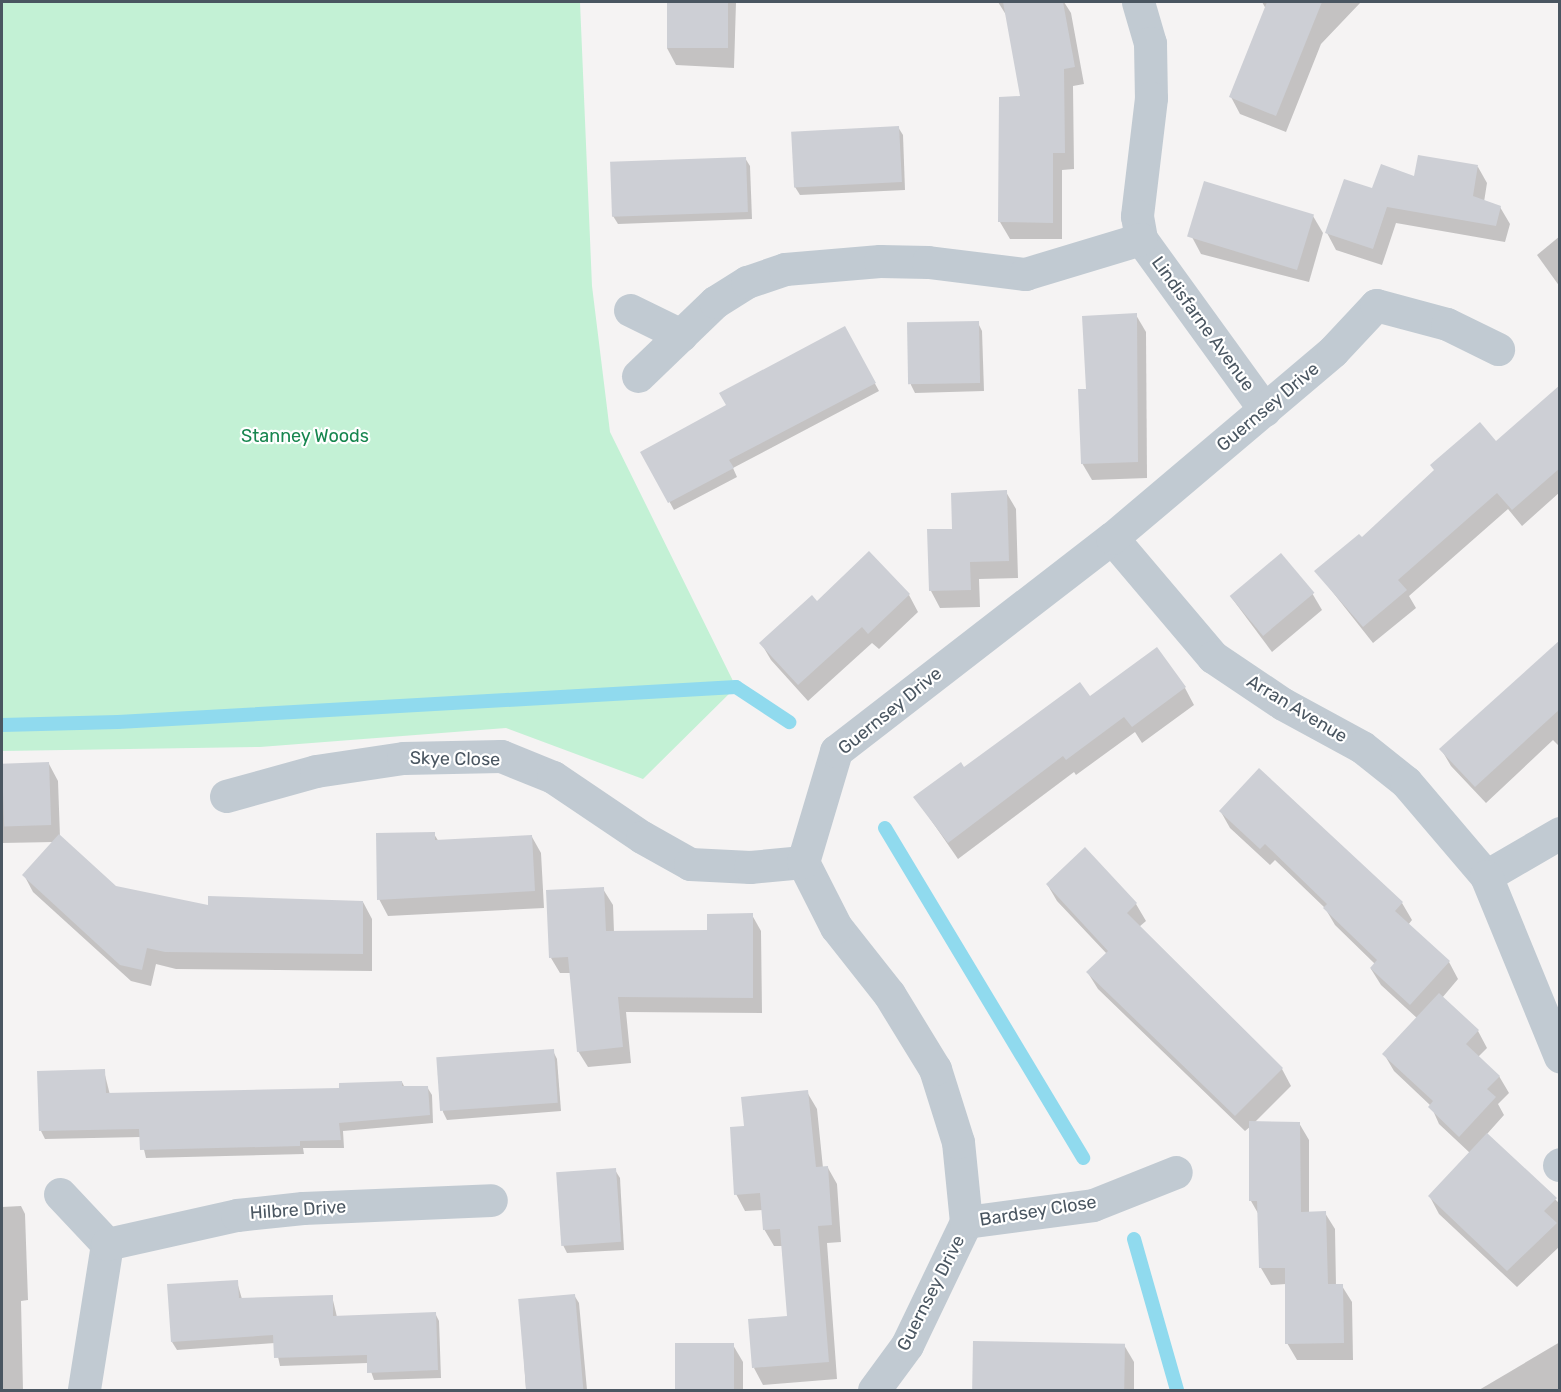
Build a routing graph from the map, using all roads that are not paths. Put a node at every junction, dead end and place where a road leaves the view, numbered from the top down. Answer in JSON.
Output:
{"nodes":[{"id":1,"x":1138,"y":2,"type":"edge"},
{"id":2,"x":1141,"y":238,"type":"junction"},
{"id":3,"x":630,"y":310,"type":"dead end"},
{"id":4,"x":681,"y":335,"type":"junction"},
{"id":5,"x":1498,"y":349,"type":"dead end"},
{"id":6,"x":638,"y":376,"type":"dead end"},
{"id":7,"x":1265,"y":410,"type":"junction"},
{"id":8,"x":1112,"y":538,"type":"junction"},
{"id":9,"x":226,"y":796,"type":"dead end"},
{"id":10,"x":1560,"y":833,"type":"edge"},
{"id":11,"x":803,"y":862,"type":"junction"},
{"id":12,"x":1486,"y":876,"type":"junction"},
{"id":13,"x":1560,"y":1056,"type":"edge"},
{"id":14,"x":1176,"y":1172,"type":"dead end"},
{"id":15,"x":60,"y":1194,"type":"dead end"},
{"id":16,"x":491,"y":1200,"type":"dead end"},
{"id":17,"x":966,"y":1222,"type":"junction"},
{"id":18,"x":107,"y":1244,"type":"junction"},
{"id":19,"x":84,"y":1390,"type":"edge"},
{"id":20,"x":874,"y":1390,"type":"edge"}],
"edges":[{"from":1,"to":2,"type":"street","name":"Lindisfarne Avenue"},
{"from":2,"to":4,"type":"street","name":"Lindisfarne Avenue"},
{"from":2,"to":7,"type":"street","name":"Lindisfarne Avenue"},
{"from":3,"to":4,"type":"street"},
{"from":4,"to":6,"type":"street","name":"Lindisfarne Avenue"},
{"from":5,"to":7,"type":"street","name":"Guernsey Drive"},
{"from":7,"to":8,"type":"street","name":"Guernsey Drive"},
{"from":8,"to":11,"type":"street","name":"Guernsey Drive"},
{"from":8,"to":12,"type":"street","name":"Arran Avenue"},
{"from":9,"to":11,"type":"street","name":"Skye Close"},
{"from":10,"to":12,"type":"street"},
{"from":11,"to":17,"type":"street","name":"Guernsey Drive"},
{"from":12,"to":13,"type":"street","name":"Arran Avenue"},
{"from":14,"to":17,"type":"street","name":"Bardsey Close"},
{"from":15,"to":18,"type":"street"},
{"from":16,"to":18,"type":"street","name":"Hilbre Drive"},
{"from":17,"to":20,"type":"street","name":"Guernsey Drive"},
{"from":18,"to":19,"type":"street"}]}
